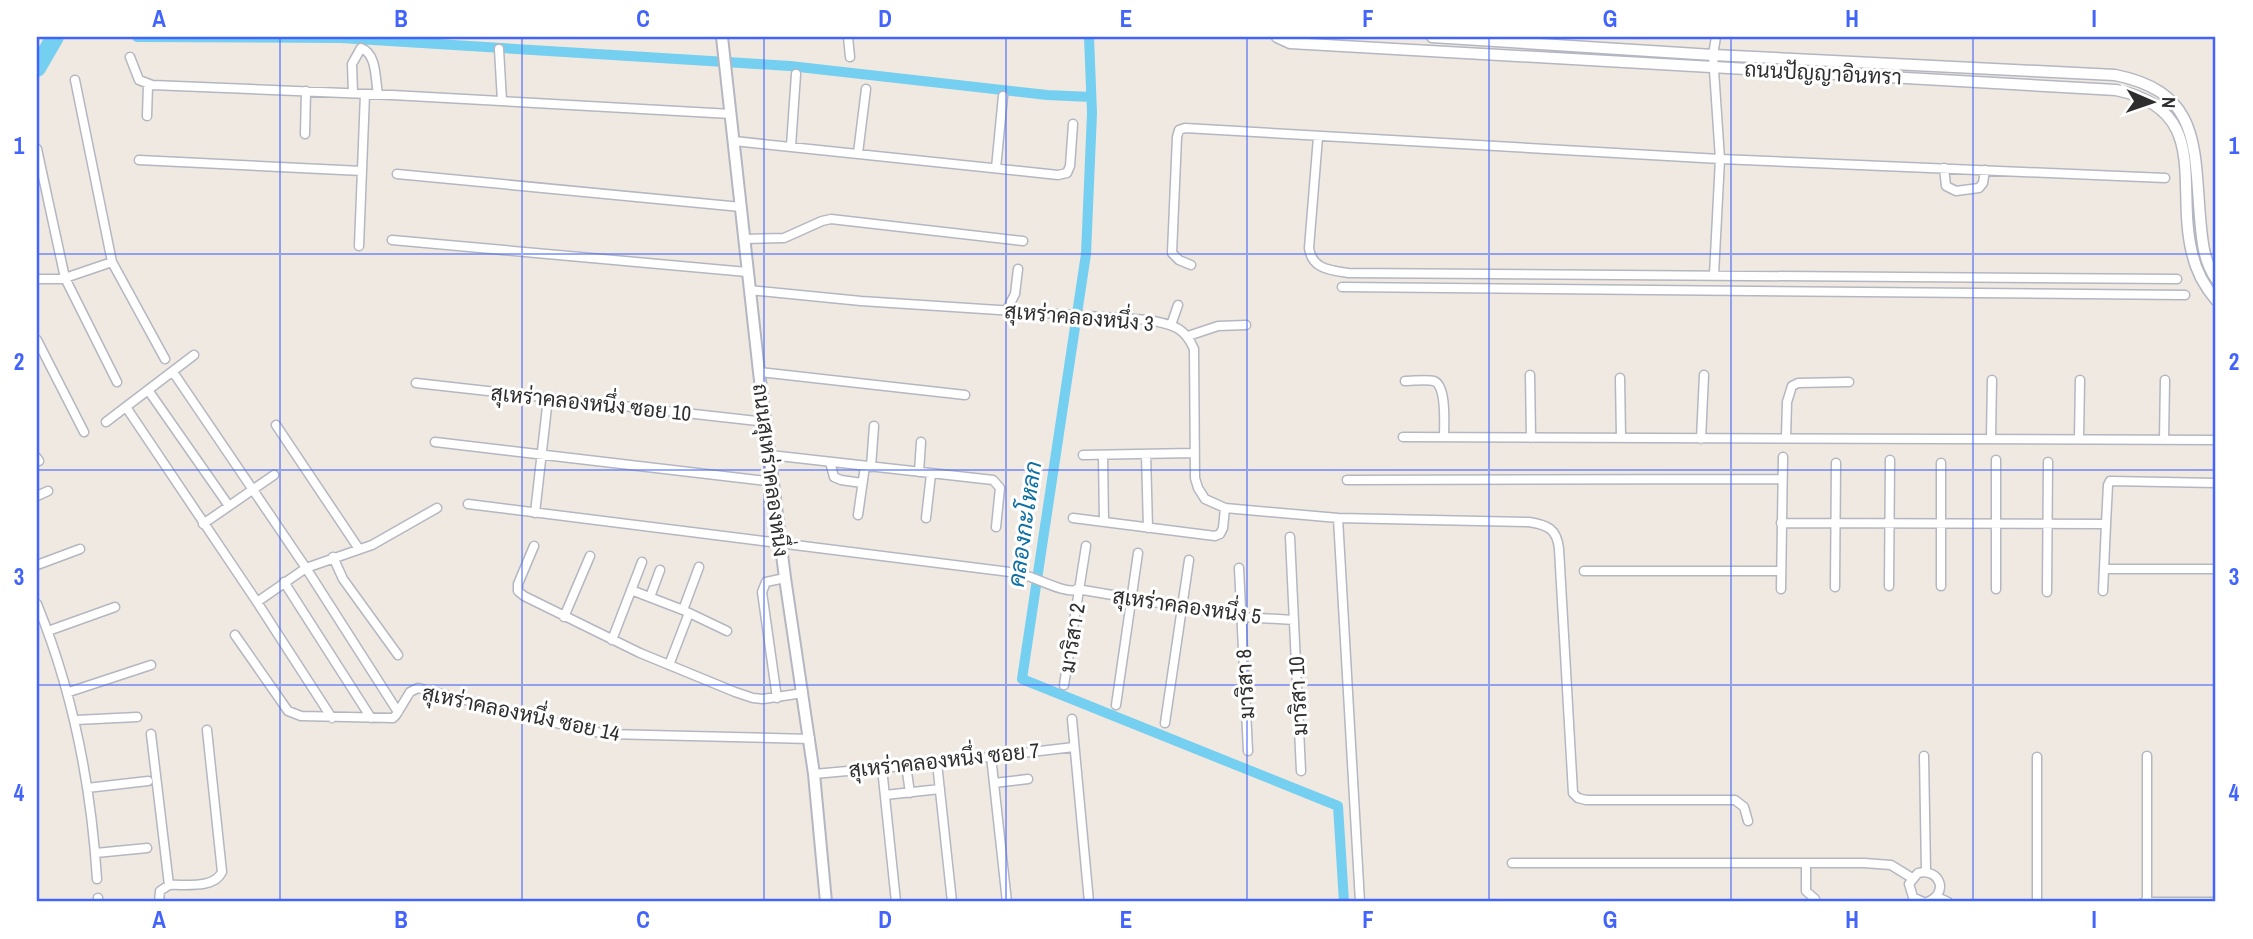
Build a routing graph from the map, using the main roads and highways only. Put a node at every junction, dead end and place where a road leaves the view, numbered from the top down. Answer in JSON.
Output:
{"nodes":[{"id":1,"x":722,"y":37,"type":"edge"},
{"id":2,"x":826,"y":902,"type":"edge"}],
"edges":[{"from":1,"to":2,"type":"main road","name":"ถนนสุเหร่าคลองหนึ่ง"}]}
